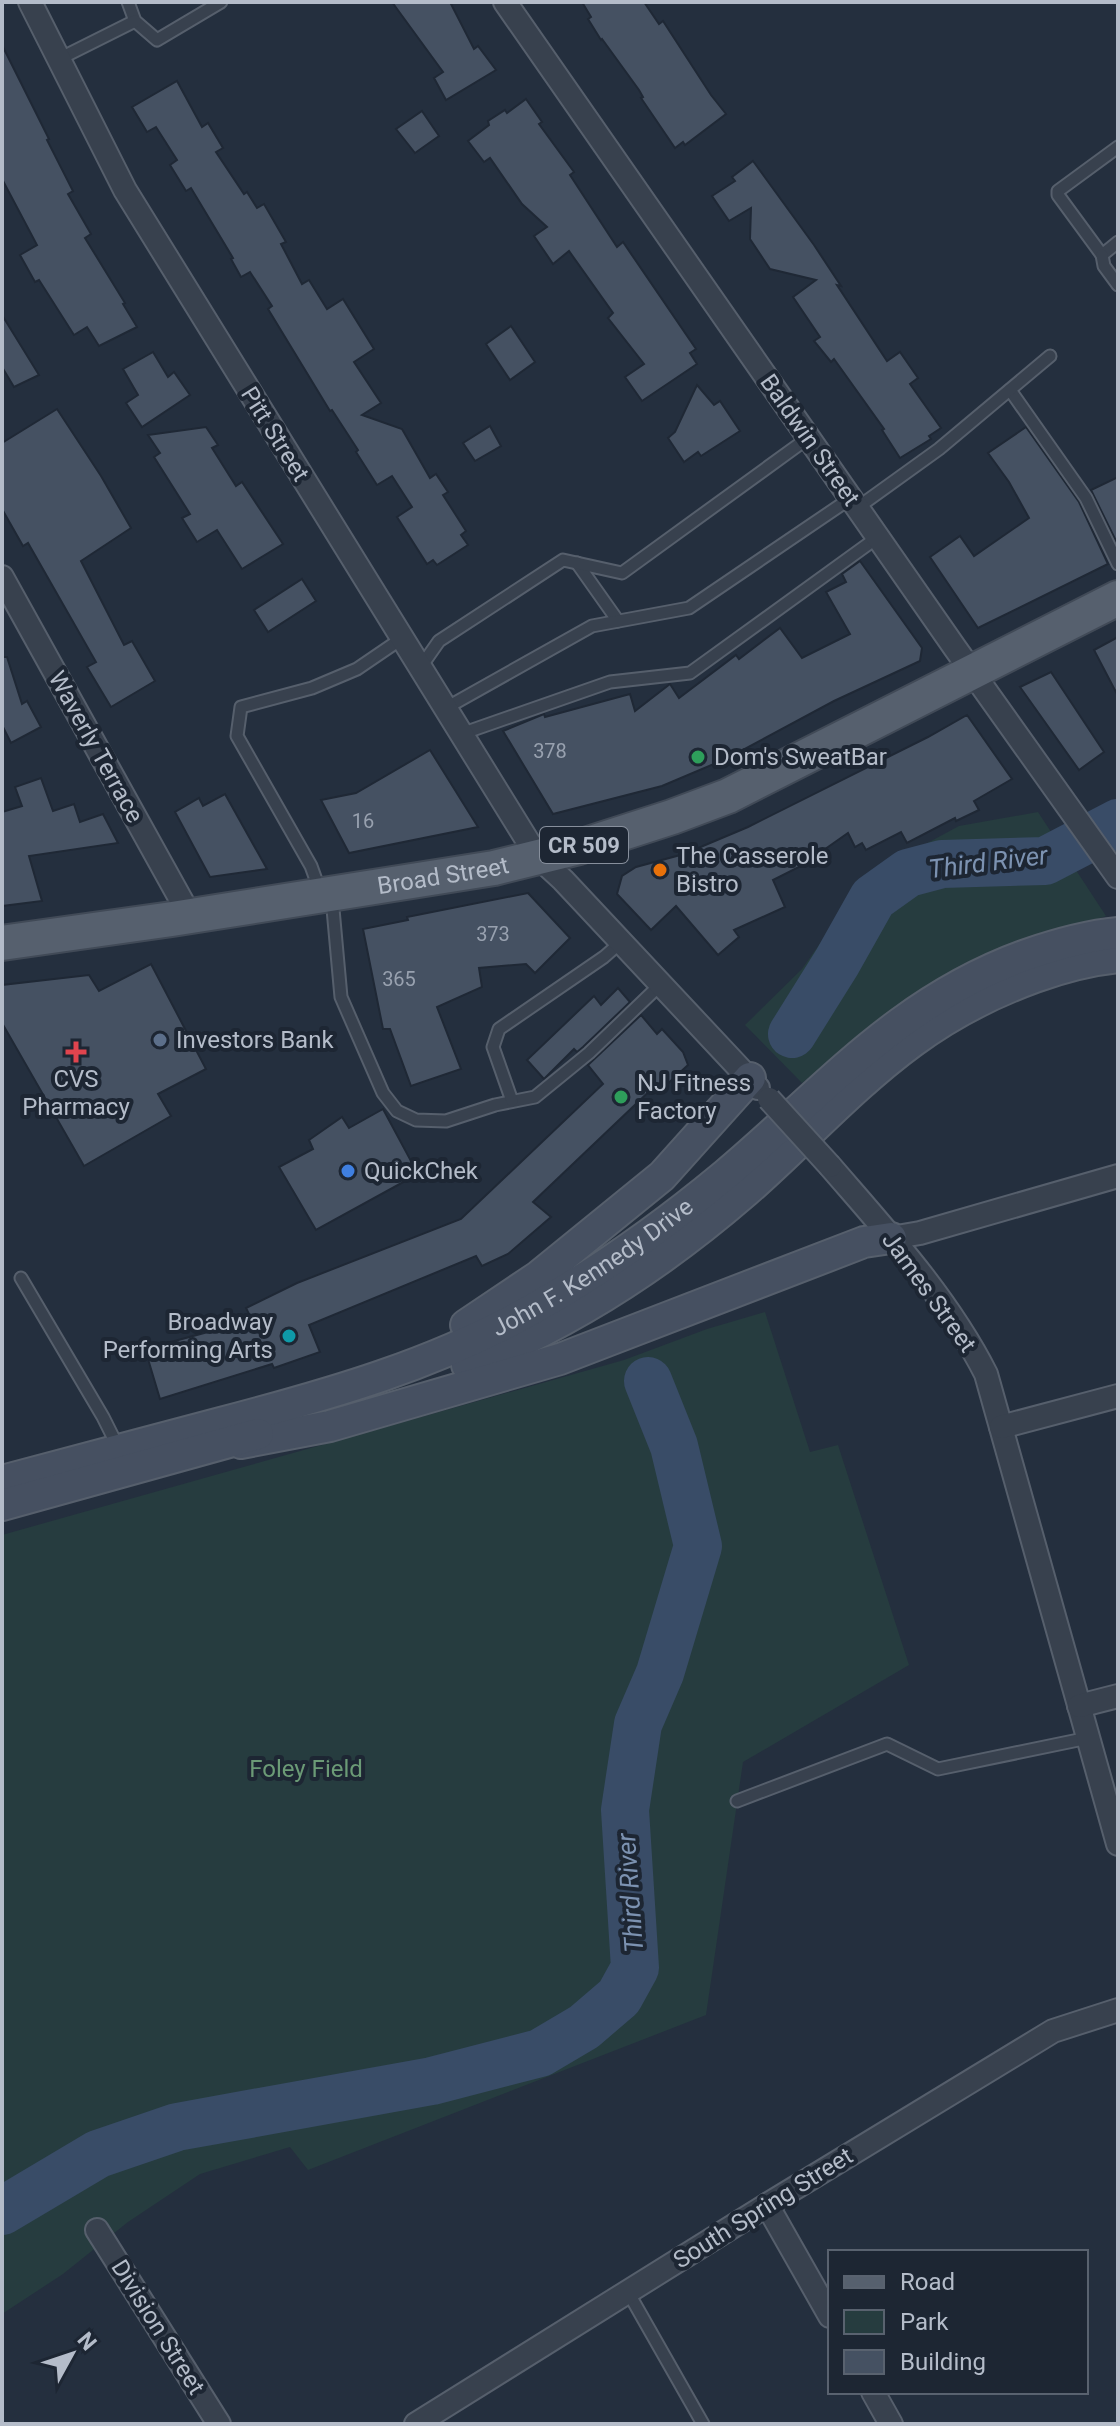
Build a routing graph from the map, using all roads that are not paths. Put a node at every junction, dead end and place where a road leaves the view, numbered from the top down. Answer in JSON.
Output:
{"nodes":[{"id":1,"x":30,"y":2,"type":"edge"},
{"id":2,"x":128,"y":2,"type":"edge"},
{"id":3,"x":221,"y":2,"type":"edge"},
{"id":4,"x":505,"y":2,"type":"edge"},
{"id":5,"x":135,"y":21,"type":"junction"},
{"id":6,"x":59,"y":59,"type":"junction"},
{"id":7,"x":1118,"y":148,"type":"edge"},
{"id":8,"x":1118,"y":242,"type":"edge"},
{"id":9,"x":1102,"y":255,"type":"junction"},
{"id":10,"x":1118,"y":285,"type":"edge"},
{"id":11,"x":1050,"y":356,"type":"dead end"},
{"id":12,"x":1010,"y":390,"type":"junction"},
{"id":13,"x":808,"y":438,"type":"junction"},
{"id":14,"x":854,"y":503,"type":"junction"},
{"id":15,"x":878,"y":537,"type":"junction"},
{"id":16,"x":577,"y":563,"type":"junction"},
{"id":17,"x":1118,"y":564,"type":"edge"},
{"id":18,"x":2,"y":577,"type":"edge"},
{"id":19,"x":1118,"y":598,"type":"edge"},
{"id":20,"x":618,"y":621,"type":"junction"},
{"id":21,"x":401,"y":639,"type":"junction"},
{"id":22,"x":420,"y":669,"type":"junction"},
{"id":23,"x":973,"y":673,"type":"junction"},
{"id":24,"x":446,"y":708,"type":"junction"},
{"id":25,"x":461,"y":734,"type":"junction"},
{"id":26,"x":537,"y":856,"type":"junction"},
{"id":27,"x":1113,"y":870,"type":"edge"},
{"id":28,"x":327,"y":894,"type":"junction"},
{"id":29,"x":190,"y":916,"type":"junction"},
{"id":30,"x":1118,"y":933,"type":"edge"},
{"id":31,"x":621,"y":942,"type":"junction"},
{"id":32,"x":2,"y":943,"type":"edge"},
{"id":33,"x":1118,"y":957,"type":"edge"},
{"id":34,"x":661,"y":984,"type":"junction"},
{"id":35,"x":759,"y":1089,"type":"junction"},
{"id":36,"x":512,"y":1101,"type":"junction"},
{"id":37,"x":1118,"y":1176,"type":"edge"},
{"id":38,"x":891,"y":1238,"type":"junction"},
{"id":39,"x":21,"y":1278,"type":"dead end"},
{"id":40,"x":1118,"y":1396,"type":"edge"},
{"id":41,"x":299,"y":1402,"type":"junction"},
{"id":42,"x":1001,"y":1427,"type":"junction"},
{"id":43,"x":207,"y":1449,"type":"junction"},
{"id":44,"x":120,"y":1450,"type":"junction"},
{"id":45,"x":2,"y":1481,"type":"edge"},
{"id":46,"x":2,"y":1505,"type":"edge"},
{"id":47,"x":1118,"y":1696,"type":"edge"},
{"id":48,"x":1079,"y":1706,"type":"junction"},
{"id":49,"x":1088,"y":1738,"type":"junction"},
{"id":50,"x":737,"y":1801,"type":"dead end"},
{"id":51,"x":1118,"y":1844,"type":"edge"},
{"id":52,"x":1118,"y":2010,"type":"edge"},
{"id":53,"x":767,"y":2205,"type":"junction"},
{"id":54,"x":97,"y":2230,"type":"dead end"},
{"id":55,"x":628,"y":2292,"type":"junction"},
{"id":56,"x":828,"y":2312,"type":"edge"},
{"id":57,"x":874,"y":2394,"type":"edge"},
{"id":58,"x":219,"y":2424,"type":"edge"},
{"id":59,"x":416,"y":2424,"type":"edge"},
{"id":60,"x":703,"y":2424,"type":"edge"},
{"id":61,"x":891,"y":2424,"type":"edge"}],
"edges":[{"from":1,"to":6,"type":"street","name":"Pitt Street"},
{"from":2,"to":5,"type":"lane"},
{"from":3,"to":5,"type":"lane"},
{"from":4,"to":13,"type":"street","name":"Baldwin Street"},
{"from":5,"to":6,"type":"lane"},
{"from":6,"to":21,"type":"street","name":"Pitt Street"},
{"from":7,"to":9,"type":"lane"},
{"from":8,"to":9,"type":"lane"},
{"from":9,"to":10,"type":"lane"},
{"from":11,"to":12,"type":"lane"},
{"from":12,"to":14,"type":"lane"},
{"from":12,"to":17,"type":"lane"},
{"from":13,"to":14,"type":"street","name":"Baldwin Street"},
{"from":13,"to":16,"type":"lane"},
{"from":14,"to":15,"type":"street","name":"Baldwin Street"},
{"from":14,"to":20,"type":"lane"},
{"from":15,"to":23,"type":"street","name":"Baldwin Street"},
{"from":15,"to":25,"type":"lane"},
{"from":16,"to":20,"type":"lane"},
{"from":16,"to":22,"type":"lane"},
{"from":18,"to":29,"type":"street","name":"Waverly Terrace"},
{"from":19,"to":23,"type":"main road","name":"Broad Street","number":"CR 509"},
{"from":20,"to":24,"type":"lane"},
{"from":21,"to":22,"type":"street","name":"Pitt Street"},
{"from":21,"to":28,"type":"lane"},
{"from":22,"to":24,"type":"street","name":"Pitt Street"},
{"from":23,"to":26,"type":"main road","name":"Broad Street","number":"CR 509"},
{"from":23,"to":27,"type":"street","name":"Baldwin Street"},
{"from":24,"to":25,"type":"street","name":"Pitt Street"},
{"from":25,"to":26,"type":"street","name":"Pitt Street"},
{"from":26,"to":28,"type":"main road","name":"Broad Street","number":"CR 509"},
{"from":26,"to":31,"type":"street","name":"James Street"},
{"from":28,"to":29,"type":"main road","name":"Broad Street","number":"CR 509"},
{"from":28,"to":36,"type":"lane"},
{"from":29,"to":32,"type":"main road","name":"Broad Street","number":"CR 509"},
{"from":30,"to":41,"type":"main road","name":"John F. Kennedy Drive"},
{"from":31,"to":34,"type":"street","name":"James Street"},
{"from":31,"to":36,"type":"lane"},
{"from":33,"to":43,"type":"main road","name":"John F. Kennedy Drive"},
{"from":34,"to":35,"type":"street","name":"James Street"},
{"from":34,"to":36,"type":"lane"},
{"from":35,"to":38,"type":"street","name":"James Street","bridge":true},
{"from":35,"to":41,"type":"main road"},
{"from":37,"to":38,"type":"street"},
{"from":38,"to":42,"type":"street","name":"James Street"},
{"from":38,"to":43,"type":"main road"},
{"from":39,"to":44,"type":"lane"},
{"from":40,"to":42,"type":"street"},
{"from":41,"to":44,"type":"main road","name":"John F. Kennedy Drive"},
{"from":42,"to":48,"type":"street","name":"James Street"},
{"from":43,"to":46,"type":"main road","name":"John F. Kennedy Drive"},
{"from":44,"to":45,"type":"main road","name":"John F. Kennedy Drive"},
{"from":47,"to":48,"type":"street"},
{"from":48,"to":49,"type":"street","name":"James Street"},
{"from":49,"to":50,"type":"lane"},
{"from":49,"to":51,"type":"street","name":"James Street"},
{"from":52,"to":53,"type":"street","name":"South Spring Street"},
{"from":53,"to":55,"type":"street","name":"South Spring Street"},
{"from":53,"to":56,"type":"street"},
{"from":54,"to":58,"type":"street","name":"Division Street"},
{"from":55,"to":59,"type":"street","name":"South Spring Street"},
{"from":55,"to":60,"type":"lane"},
{"from":57,"to":61,"type":"street"}]}
